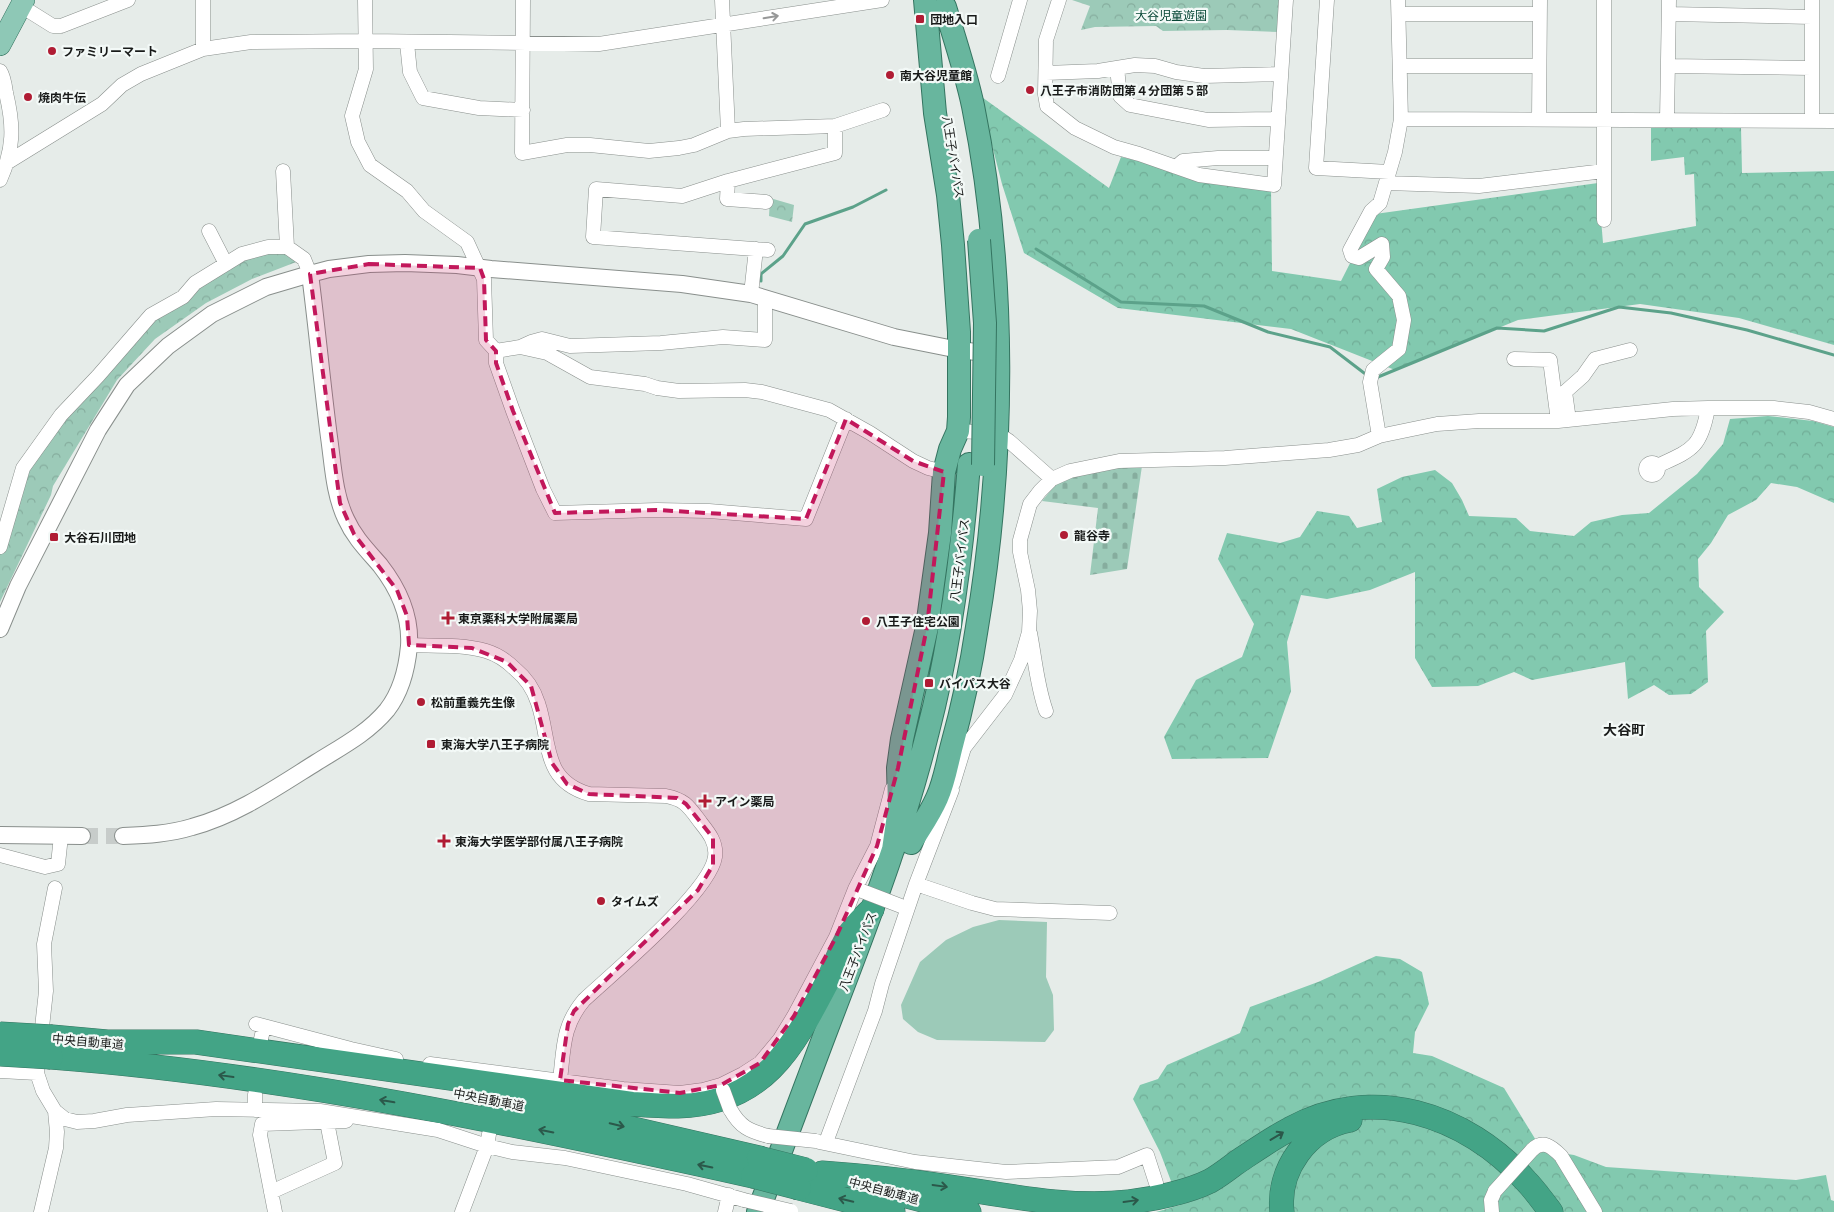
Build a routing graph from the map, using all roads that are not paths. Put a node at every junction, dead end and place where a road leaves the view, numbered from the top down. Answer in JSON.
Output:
{"nodes":[{"id":1,"x":128,"y":0,"type":"edge"},
{"id":2,"x":203,"y":0,"type":"edge"},
{"id":3,"x":365,"y":0,"type":"edge"},
{"id":4,"x":523,"y":0,"type":"edge"},
{"id":5,"x":722,"y":0,"type":"edge"},
{"id":6,"x":878,"y":0,"type":"edge"},
{"id":7,"x":1020,"y":0,"type":"edge"},
{"id":8,"x":1059,"y":0,"type":"edge"},
{"id":9,"x":1286,"y":0,"type":"edge"},
{"id":10,"x":1328,"y":0,"type":"edge"},
{"id":11,"x":1398,"y":0,"type":"edge"},
{"id":12,"x":1604,"y":0,"type":"edge"},
{"id":13,"x":1669,"y":0,"type":"edge"},
{"id":14,"x":1812,"y":0,"type":"edge"},
{"id":15,"x":935,"y":2,"type":"edge"},
{"id":16,"x":23,"y":3,"type":"edge"},
{"id":17,"x":1540,"y":7,"type":"edge"},
{"id":18,"x":1399,"y":14,"type":"junction"},
{"id":19,"x":1669,"y":14,"type":"junction"},
{"id":20,"x":1812,"y":17,"type":"junction"},
{"id":21,"x":722,"y":25,"type":"junction"},
{"id":22,"x":367,"y":41,"type":"junction"},
{"id":23,"x":407,"y":43,"type":"junction"},
{"id":24,"x":524,"y":43,"type":"junction"},
{"id":25,"x":0,"y":45,"type":"edge"},
{"id":26,"x":203,"y":49,"type":"junction"},
{"id":27,"x":1400,"y":66,"type":"junction"},
{"id":28,"x":1539,"y":66,"type":"junction"},
{"id":29,"x":1668,"y":66,"type":"junction"},
{"id":30,"x":1117,"y":68,"type":"junction"},
{"id":31,"x":1811,"y":68,"type":"junction"},
{"id":32,"x":0,"y":71,"type":"edge"},
{"id":33,"x":1046,"y":73,"type":"junction"},
{"id":34,"x":1280,"y":74,"type":"junction"},
{"id":35,"x":998,"y":76,"type":"dead end"},
{"id":36,"x":524,"y":110,"type":"junction"},
{"id":37,"x":883,"y":110,"type":"dead end"},
{"id":38,"x":1277,"y":119,"type":"junction"},
{"id":39,"x":1401,"y":119,"type":"junction"},
{"id":40,"x":1539,"y":119,"type":"junction"},
{"id":41,"x":1603,"y":119,"type":"junction"},
{"id":42,"x":1667,"y":120,"type":"junction"},
{"id":43,"x":1812,"y":120,"type":"junction"},
{"id":44,"x":1834,"y":121,"type":"edge"},
{"id":45,"x":835,"y":126,"type":"junction"},
{"id":46,"x":728,"y":131,"type":"junction"},
{"id":47,"x":1275,"y":158,"type":"junction"},
{"id":48,"x":8,"y":162,"type":"junction"},
{"id":49,"x":1176,"y":167,"type":"junction"},
{"id":50,"x":283,"y":171,"type":"dead end"},
{"id":51,"x":1604,"y":171,"type":"junction"},
{"id":52,"x":1387,"y":177,"type":"junction"},
{"id":53,"x":0,"y":180,"type":"edge"},
{"id":54,"x":728,"y":181,"type":"junction"},
{"id":55,"x":766,"y":202,"type":"dead end"},
{"id":56,"x":1604,"y":220,"type":"dead end"},
{"id":57,"x":209,"y":231,"type":"dead end"},
{"id":58,"x":287,"y":247,"type":"junction"},
{"id":59,"x":226,"y":264,"type":"junction"},
{"id":60,"x":480,"y":268,"type":"junction"},
{"id":61,"x":310,"y":274,"type":"junction"},
{"id":62,"x":758,"y":296,"type":"junction"},
{"id":63,"x":520,"y":347,"type":"junction"},
{"id":64,"x":959,"y":350,"type":"junction"},
{"id":65,"x":1630,"y":350,"type":"dead end"},
{"id":66,"x":496,"y":351,"type":"junction"},
{"id":67,"x":998,"y":354,"type":"junction"},
{"id":68,"x":1514,"y":359,"type":"dead end"},
{"id":69,"x":1708,"y":408,"type":"junction"},
{"id":70,"x":1834,"y":418,"type":"edge"},
{"id":71,"x":846,"y":419,"type":"junction"},
{"id":72,"x":1563,"y":421,"type":"junction"},
{"id":73,"x":958,"y":431,"type":"junction"},
{"id":74,"x":997,"y":433,"type":"junction"},
{"id":75,"x":1379,"y":436,"type":"junction"},
{"id":76,"x":976,"y":464,"type":"junction"},
{"id":77,"x":1657,"y":466,"type":"dead end"},
{"id":78,"x":944,"y":472,"type":"junction"},
{"id":79,"x":1052,"y":479,"type":"junction"},
{"id":80,"x":0,"y":547,"type":"edge"},
{"id":81,"x":0,"y":629,"type":"edge"},
{"id":82,"x":1029,"y":632,"type":"junction"},
{"id":83,"x":409,"y":645,"type":"junction"},
{"id":84,"x":944,"y":664,"type":"junction"},
{"id":85,"x":1046,"y":711,"type":"dead end"},
{"id":86,"x":898,"y":768,"type":"junction"},
{"id":87,"x":947,"y":788,"type":"junction"},
{"id":88,"x":0,"y":835,"type":"edge"},
{"id":89,"x":62,"y":836,"type":"junction"},
{"id":90,"x":82,"y":836,"type":"tunnel mouth"},
{"id":91,"x":123,"y":836,"type":"tunnel mouth"},
{"id":92,"x":902,"y":847,"type":"junction"},
{"id":93,"x":0,"y":855,"type":"edge"},
{"id":94,"x":916,"y":884,"type":"junction"},
{"id":95,"x":55,"y":888,"type":"dead end"},
{"id":96,"x":863,"y":896,"type":"junction"},
{"id":97,"x":904,"y":908,"type":"junction"},
{"id":98,"x":1110,"y":913,"type":"dead end"},
{"id":99,"x":260,"y":1029,"type":"dead end"},
{"id":100,"x":0,"y":1034,"type":"edge"},
{"id":101,"x":103,"y":1042,"type":"junction"},
{"id":102,"x":0,"y":1054,"type":"edge"},
{"id":103,"x":47,"y":1056,"type":"junction"},
{"id":104,"x":0,"y":1071,"type":"edge"},
{"id":105,"x":560,"y":1080,"type":"junction"},
{"id":106,"x":722,"y":1088,"type":"junction"},
{"id":107,"x":255,"y":1094,"type":"dead end"},
{"id":108,"x":54,"y":1110,"type":"junction"},
{"id":109,"x":255,"y":1110,"type":"junction"},
{"id":110,"x":369,"y":1119,"type":"junction"},
{"id":111,"x":327,"y":1122,"type":"junction"},
{"id":112,"x":488,"y":1140,"type":"junction"},
{"id":113,"x":821,"y":1142,"type":"junction"},
{"id":114,"x":756,"y":1167,"type":"junction"},
{"id":115,"x":809,"y":1177,"type":"junction"},
{"id":116,"x":1156,"y":1184,"type":"dead end"},
{"id":117,"x":271,"y":1192,"type":"junction"},
{"id":118,"x":729,"y":1195,"type":"junction"},
{"id":119,"x":751,"y":1206,"type":"edge"},
{"id":120,"x":41,"y":1212,"type":"edge"},
{"id":121,"x":275,"y":1212,"type":"edge"},
{"id":122,"x":462,"y":1212,"type":"edge"},
{"id":123,"x":725,"y":1212,"type":"edge"},
{"id":124,"x":788,"y":1212,"type":"edge"},
{"id":125,"x":893,"y":1212,"type":"edge"},
{"id":126,"x":969,"y":1212,"type":"edge"},
{"id":127,"x":1282,"y":1212,"type":"edge"},
{"id":128,"x":1492,"y":1212,"type":"edge"},
{"id":129,"x":1538,"y":1212,"type":"edge"},
{"id":130,"x":1550,"y":1212,"type":"edge"},
{"id":131,"x":1595,"y":1212,"type":"edge"}],
"edges":[{"from":1,"to":16,"type":"street"},
{"from":2,"to":26,"type":"street"},
{"from":3,"to":22,"type":"street"},
{"from":4,"to":24,"type":"street"},
{"from":5,"to":21,"type":"street"},
{"from":21,"to":6,"type":"street","one_way":true},
{"from":7,"to":35,"type":"street"},
{"from":8,"to":33,"type":"street"},
{"from":9,"to":34,"type":"street"},
{"from":10,"to":52,"type":"street"},
{"from":11,"to":18,"type":"street"},
{"from":12,"to":41,"type":"street"},
{"from":13,"to":19,"type":"street"},
{"from":14,"to":20,"type":"street"},
{"from":15,"to":64,"type":"highway"},
{"from":15,"to":67,"type":"highway"},
{"from":15,"to":76,"type":"highway","name":"八王子バイパス"},
{"from":16,"to":25,"type":"main road"},
{"from":17,"to":18,"type":"street"},
{"from":17,"to":28,"type":"street"},
{"from":18,"to":27,"type":"street"},
{"from":19,"to":20,"type":"street"},
{"from":19,"to":29,"type":"street"},
{"from":20,"to":31,"type":"street"},
{"from":21,"to":24,"type":"street"},
{"from":21,"to":46,"type":"street"},
{"from":22,"to":23,"type":"street"},
{"from":22,"to":26,"type":"street"},
{"from":22,"to":60,"type":"street"},
{"from":23,"to":24,"type":"street"},
{"from":23,"to":36,"type":"street"},
{"from":24,"to":36,"type":"street"},
{"from":26,"to":48,"type":"street"},
{"from":27,"to":28,"type":"street"},
{"from":27,"to":39,"type":"street"},
{"from":28,"to":40,"type":"street"},
{"from":29,"to":31,"type":"street"},
{"from":29,"to":42,"type":"street"},
{"from":30,"to":33,"type":"street"},
{"from":30,"to":34,"type":"street"},
{"from":30,"to":38,"type":"street"},
{"from":31,"to":43,"type":"street"},
{"from":32,"to":48,"type":"street"},
{"from":33,"to":49,"type":"street"},
{"from":34,"to":38,"type":"street"},
{"from":36,"to":46,"type":"street"},
{"from":37,"to":45,"type":"street"},
{"from":38,"to":47,"type":"street"},
{"from":39,"to":40,"type":"street"},
{"from":39,"to":52,"type":"street"},
{"from":40,"to":41,"type":"street"},
{"from":41,"to":42,"type":"street"},
{"from":41,"to":51,"type":"street"},
{"from":42,"to":43,"type":"street"},
{"from":43,"to":44,"type":"street"},
{"from":45,"to":46,"type":"street"},
{"from":45,"to":54,"type":"street"},
{"from":47,"to":49,"type":"street"},
{"from":47,"to":49,"type":"street"},
{"from":48,"to":53,"type":"street"},
{"from":50,"to":58,"type":"street"},
{"from":51,"to":52,"type":"street"},
{"from":51,"to":56,"type":"street"},
{"from":52,"to":75,"type":"street"},
{"from":54,"to":55,"type":"street"},
{"from":54,"to":62,"type":"street"},
{"from":57,"to":59,"type":"street"},
{"from":58,"to":59,"type":"street"},
{"from":58,"to":61,"type":"street"},
{"from":59,"to":80,"type":"street"},
{"from":60,"to":61,"type":"street"},
{"from":60,"to":62,"type":"street"},
{"from":60,"to":66,"type":"street"},
{"from":61,"to":81,"type":"street"},
{"from":61,"to":83,"type":"street"},
{"from":62,"to":63,"type":"street"},
{"from":62,"to":64,"type":"street"},
{"from":63,"to":66,"type":"street"},
{"from":63,"to":71,"type":"street"},
{"from":64,"to":67,"type":"street"},
{"from":64,"to":73,"type":"highway"},
{"from":65,"to":72,"type":"street"},
{"from":66,"to":71,"type":"street"},
{"from":67,"to":74,"type":"highway"},
{"from":68,"to":72,"type":"street"},
{"from":69,"to":70,"type":"street"},
{"from":69,"to":72,"type":"street"},
{"from":69,"to":77,"type":"street"},
{"from":71,"to":78,"type":"street"},
{"from":72,"to":75,"type":"street"},
{"from":73,"to":74,"type":"street"},
{"from":73,"to":78,"type":"highway"},
{"from":74,"to":79,"type":"street"},
{"from":74,"to":87,"type":"highway"},
{"from":75,"to":79,"type":"street"},
{"from":76,"to":84,"type":"highway","name":"八王子バイパス"},
{"from":76,"to":92,"type":"highway","name":"八王子バイパス"},
{"from":78,"to":86,"type":"highway"},
{"from":79,"to":82,"type":"street"},
{"from":82,"to":85,"type":"street"},
{"from":82,"to":87,"type":"street"},
{"from":83,"to":91,"type":"street"},
{"from":83,"to":105,"type":"street"},
{"from":84,"to":86,"type":"highway"},
{"from":84,"to":92,"type":"highway","name":"八王子バイパス"},
{"from":86,"to":92,"type":"highway"},
{"from":86,"to":96,"type":"street"},
{"from":87,"to":92,"type":"highway"},
{"from":87,"to":94,"type":"street"},
{"from":88,"to":89,"type":"street"},
{"from":89,"to":90,"type":"street"},
{"from":89,"to":93,"type":"street"},
{"from":92,"to":96,"type":"highway","name":"八王子バイパス"},
{"from":92,"to":124,"type":"highway","name":"八王子バイパス"},
{"from":94,"to":97,"type":"street"},
{"from":94,"to":98,"type":"street"},
{"from":95,"to":103,"type":"street"},
{"from":96,"to":97,"type":"street","bridge":true},
{"from":96,"to":101,"type":"highway"},
{"from":96,"to":106,"type":"street"},
{"from":96,"to":119,"type":"highway","name":"八王子バイパス"},
{"from":97,"to":113,"type":"street"},
{"from":99,"to":105,"type":"street"},
{"from":100,"to":103,"type":"highway","name":"中央自動車道","bridge":true},
{"from":101,"to":103,"type":"highway","name":"中央自動車道"},
{"from":101,"to":114,"type":"highway","name":"中央自動車道","one_way":true},
{"from":102,"to":103,"type":"highway","name":"中央自動車道","bridge":true},
{"from":103,"to":104,"type":"street"},
{"from":103,"to":108,"type":"street"},
{"from":114,"to":103,"type":"highway","name":"中央自動車道","one_way":true},
{"from":105,"to":106,"type":"street"},
{"from":106,"to":113,"type":"street","bridge":true},
{"from":107,"to":109,"type":"street"},
{"from":108,"to":109,"type":"street"},
{"from":108,"to":120,"type":"street"},
{"from":109,"to":110,"type":"street"},
{"from":110,"to":111,"type":"street"},
{"from":110,"to":112,"type":"street"},
{"from":111,"to":117,"type":"street"},
{"from":111,"to":117,"type":"street"},
{"from":112,"to":118,"type":"street"},
{"from":112,"to":122,"type":"street"},
{"from":113,"to":116,"type":"street"},
{"from":114,"to":115,"type":"highway","name":"中央自動車道","bridge":true},
{"from":125,"to":115,"type":"highway","name":"中央自動車道","one_way":true},
{"from":115,"to":126,"type":"highway","name":"中央自動車道"},
{"from":115,"to":130,"type":"highway","one_way":true},
{"from":117,"to":121,"type":"street"},
{"from":118,"to":119,"type":"street"},
{"from":118,"to":123,"type":"street"},
{"from":119,"to":124,"type":"street","bridge":true},
{"from":127,"to":129,"type":"highway"},
{"from":128,"to":131,"type":"street","bridge":true}]}
